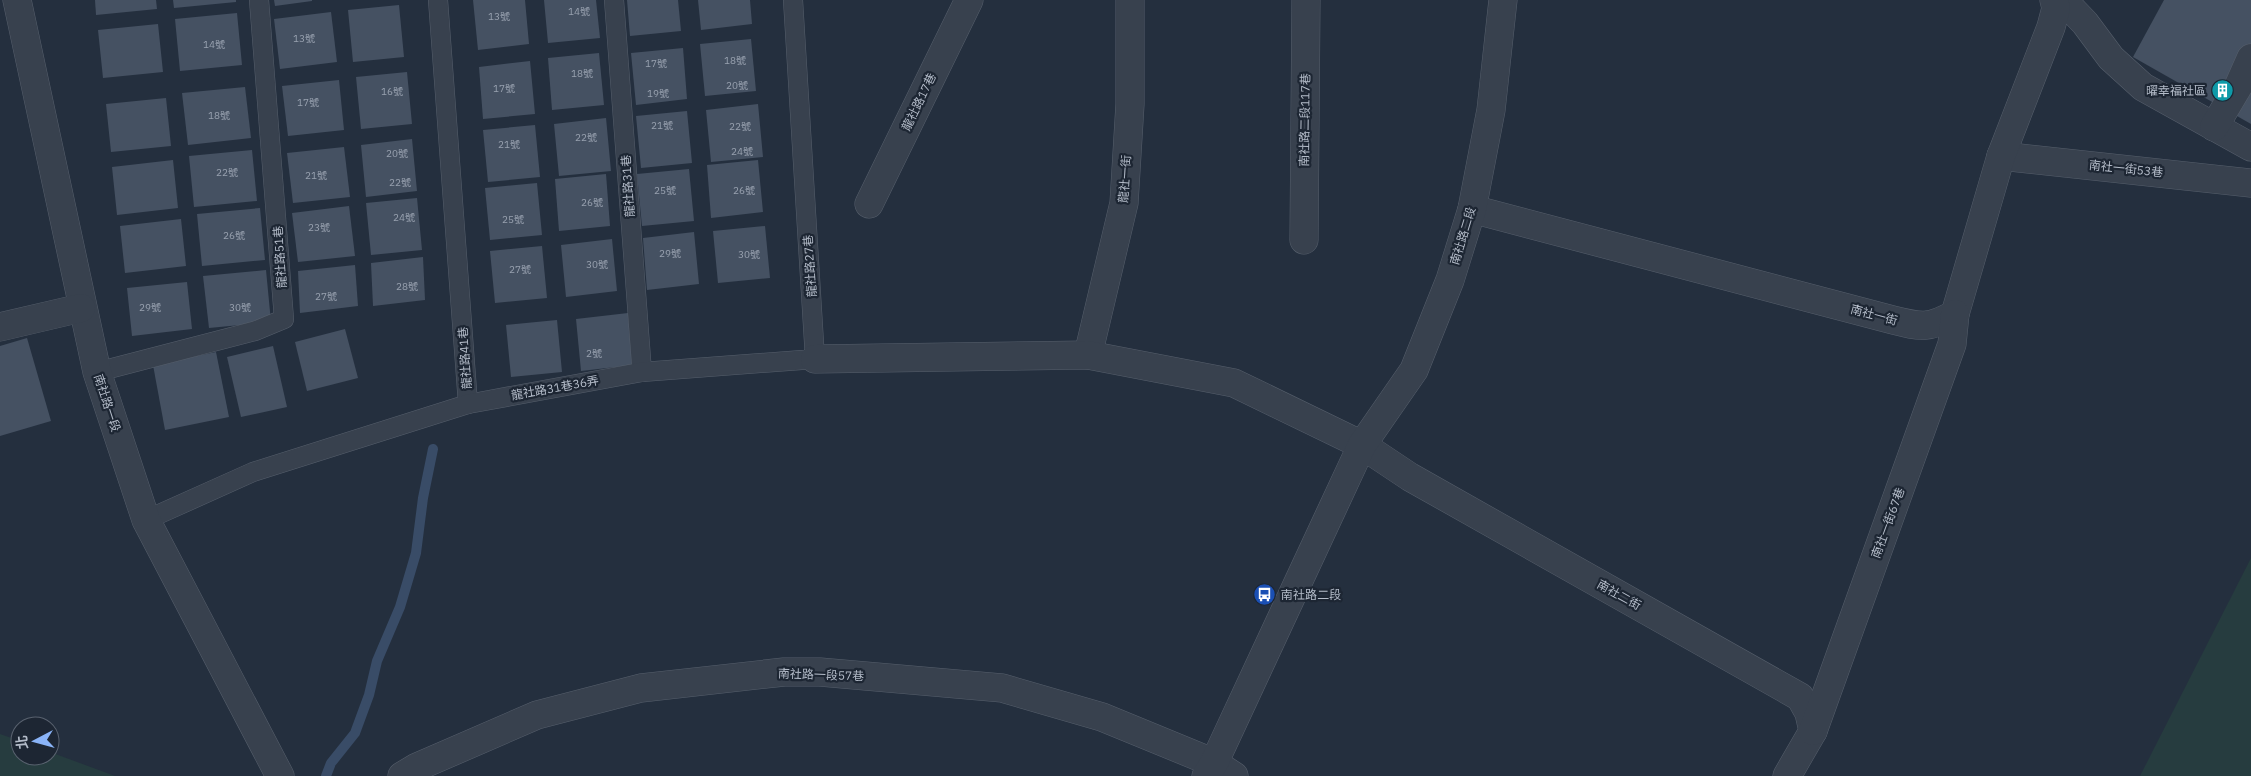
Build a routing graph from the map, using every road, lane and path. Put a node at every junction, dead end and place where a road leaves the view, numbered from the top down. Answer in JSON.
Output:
{"nodes":[{"id":1,"x":17,"y":0,"type":"edge"},
{"id":2,"x":259,"y":0,"type":"edge"},
{"id":3,"x":438,"y":0,"type":"edge"},
{"id":4,"x":614,"y":0,"type":"edge"},
{"id":5,"x":793,"y":0,"type":"edge"},
{"id":6,"x":969,"y":0,"type":"edge"},
{"id":7,"x":1130,"y":0,"type":"edge"},
{"id":8,"x":1306,"y":0,"type":"edge"},
{"id":9,"x":1503,"y":0,"type":"edge"},
{"id":10,"x":2054,"y":0,"type":"edge"},
{"id":11,"x":2063,"y":0,"type":"edge"},
{"id":12,"x":2251,"y":58,"type":"edge"},
{"id":13,"x":2214,"y":127,"type":"junction"},
{"id":14,"x":2251,"y":147,"type":"edge"},
{"id":15,"x":2002,"y":156,"type":"junction"},
{"id":16,"x":2251,"y":183,"type":"edge"},
{"id":17,"x":869,"y":204,"type":"dead end"},
{"id":18,"x":1472,"y":209,"type":"junction"},
{"id":19,"x":1304,"y":240,"type":"dead end"},
{"id":20,"x":81,"y":308,"type":"junction"},
{"id":21,"x":1955,"y":314,"type":"junction"},
{"id":22,"x":0,"y":327,"type":"edge"},
{"id":23,"x":1088,"y":355,"type":"junction"},
{"id":24,"x":816,"y":359,"type":"junction"},
{"id":25,"x":96,"y":372,"type":"junction"},
{"id":26,"x":642,"y":372,"type":"junction"},
{"id":27,"x":468,"y":404,"type":"junction"},
{"id":28,"x":1362,"y":445,"type":"junction"},
{"id":29,"x":146,"y":520,"type":"junction"},
{"id":30,"x":1814,"y":731,"type":"junction"},
{"id":31,"x":1218,"y":772,"type":"edge"},
{"id":32,"x":280,"y":776,"type":"edge"},
{"id":33,"x":402,"y":776,"type":"edge"},
{"id":34,"x":1788,"y":776,"type":"edge"}],
"edges":[{"from":1,"to":20,"type":"street","name":"南社路一段"},
{"from":2,"to":25,"type":"lane","name":"龍社路51巷"},
{"from":3,"to":27,"type":"lane","name":"龍社路41巷"},
{"from":4,"to":26,"type":"lane","name":"龍社路31巷"},
{"from":5,"to":24,"type":"lane","name":"龍社路27巷"},
{"from":6,"to":17,"type":"street","name":"龍社路17巷"},
{"from":7,"to":23,"type":"street","name":"龍社一街"},
{"from":8,"to":19,"type":"street","name":"南社路二段117巷"},
{"from":9,"to":18,"type":"street","name":"南社路二段"},
{"from":10,"to":15,"type":"street"},
{"from":11,"to":13,"type":"street"},
{"from":12,"to":13,"type":"street"},
{"from":13,"to":14,"type":"street"},
{"from":15,"to":16,"type":"street","name":"南社一街53巷"},
{"from":15,"to":21,"type":"street"},
{"from":18,"to":21,"type":"street","name":"南社一街"},
{"from":18,"to":28,"type":"street","name":"南社路二段"},
{"from":20,"to":22,"type":"street"},
{"from":20,"to":25,"type":"street","name":"南社路一段"},
{"from":21,"to":30,"type":"street","name":"南社一街67巷"},
{"from":23,"to":24,"type":"street","name":"南社二街"},
{"from":23,"to":28,"type":"street","name":"南社二街"},
{"from":24,"to":26,"type":"lane"},
{"from":25,"to":29,"type":"street","name":"南社路一段"},
{"from":26,"to":27,"type":"lane","name":"龍社路31巷36弄"},
{"from":27,"to":29,"type":"lane","name":"龍社路41巷"},
{"from":28,"to":30,"type":"street","name":"南社二街"},
{"from":28,"to":31,"type":"street","name":"南社路二段"},
{"from":29,"to":32,"type":"street","name":"南社路一段"},
{"from":30,"to":34,"type":"street"},
{"from":31,"to":33,"type":"street","name":"南社路一段57巷"}]}
